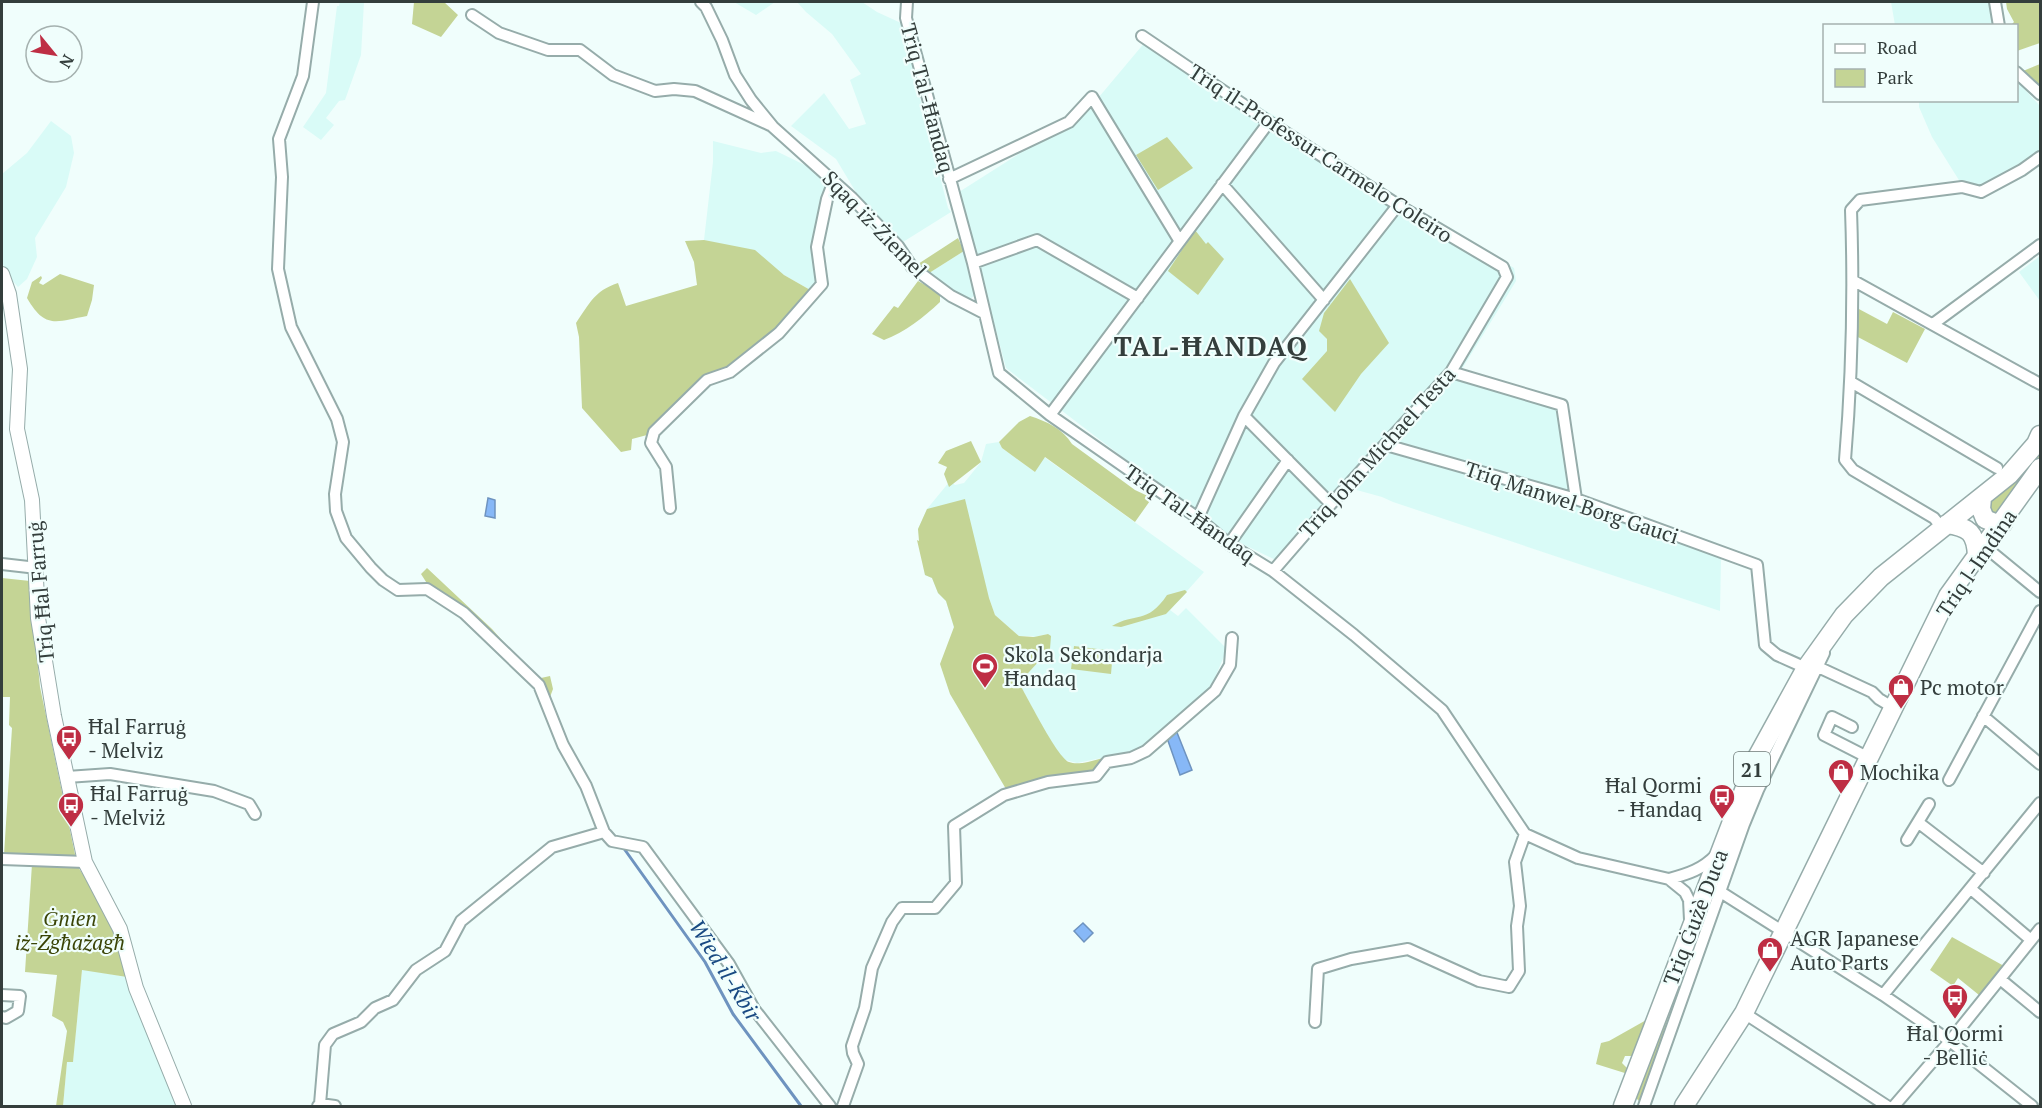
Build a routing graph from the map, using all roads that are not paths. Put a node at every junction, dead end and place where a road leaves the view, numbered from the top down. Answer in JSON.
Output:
{"nodes":[{"id":1,"x":313,"y":2,"type":"edge"},
{"id":2,"x":701,"y":2,"type":"edge"},
{"id":3,"x":907,"y":2,"type":"edge"},
{"id":4,"x":1995,"y":2,"type":"edge"},
{"id":5,"x":472,"y":15,"type":"dead end"},
{"id":6,"x":1999,"y":24,"type":"edge"},
{"id":7,"x":1142,"y":36,"type":"dead end"},
{"id":8,"x":2018,"y":74,"type":"edge"},
{"id":9,"x":2040,"y":94,"type":"edge"},
{"id":10,"x":1269,"y":122,"type":"junction"},
{"id":11,"x":773,"y":127,"type":"junction"},
{"id":12,"x":2040,"y":157,"type":"edge"},
{"id":13,"x":949,"y":179,"type":"junction"},
{"id":14,"x":834,"y":181,"type":"junction"},
{"id":15,"x":1222,"y":184,"type":"junction"},
{"id":16,"x":1398,"y":205,"type":"junction"},
{"id":17,"x":1179,"y":240,"type":"junction"},
{"id":18,"x":2040,"y":245,"type":"edge"},
{"id":19,"x":973,"y":263,"type":"junction"},
{"id":20,"x":1503,"y":267,"type":"joint"},
{"id":21,"x":2,"y":274,"type":"edge"},
{"id":22,"x":1854,"y":281,"type":"junction"},
{"id":23,"x":1138,"y":298,"type":"junction"},
{"id":24,"x":1324,"y":300,"type":"junction"},
{"id":25,"x":984,"y":313,"type":"junction"},
{"id":26,"x":1933,"y":324,"type":"junction"},
{"id":27,"x":1451,"y":372,"type":"junction"},
{"id":28,"x":1851,"y":382,"type":"junction"},
{"id":29,"x":2040,"y":384,"type":"edge"},
{"id":30,"x":1050,"y":415,"type":"junction"},
{"id":31,"x":1244,"y":416,"type":"junction"},
{"id":32,"x":2040,"y":435,"type":"edge"},
{"id":33,"x":1386,"y":445,"type":"junction"},
{"id":34,"x":1288,"y":460,"type":"junction"},
{"id":35,"x":1996,"y":468,"type":"dead end"},
{"id":36,"x":2040,"y":468,"type":"edge"},
{"id":37,"x":1982,"y":498,"type":"junction"},
{"id":38,"x":1576,"y":499,"type":"junction"},
{"id":39,"x":1331,"y":504,"type":"junction"},
{"id":40,"x":670,"y":508,"type":"dead end"},
{"id":41,"x":1198,"y":518,"type":"junction"},
{"id":42,"x":1941,"y":523,"type":"junction"},
{"id":43,"x":2003,"y":523,"type":"junction"},
{"id":44,"x":1229,"y":544,"type":"junction"},
{"id":45,"x":1980,"y":551,"type":"junction"},
{"id":46,"x":2,"y":564,"type":"edge"},
{"id":47,"x":37,"y":568,"type":"junction"},
{"id":48,"x":1273,"y":571,"type":"junction"},
{"id":49,"x":2038,"y":589,"type":"edge"},
{"id":50,"x":2040,"y":611,"type":"edge"},
{"id":51,"x":1232,"y":638,"type":"dead end"},
{"id":52,"x":1812,"y":668,"type":"junction"},
{"id":53,"x":1894,"y":708,"type":"junction"},
{"id":54,"x":1983,"y":716,"type":"junction"},
{"id":55,"x":1852,"y":727,"type":"dead end"},
{"id":56,"x":1869,"y":758,"type":"junction"},
{"id":57,"x":1756,"y":759,"type":"junction"},
{"id":58,"x":2040,"y":764,"type":"edge"},
{"id":59,"x":67,"y":777,"type":"junction"},
{"id":60,"x":1949,"y":780,"type":"dead end"},
{"id":61,"x":1758,"y":790,"type":"junction"},
{"id":62,"x":2040,"y":803,"type":"edge"},
{"id":63,"x":1929,"y":804,"type":"dead end"},
{"id":64,"x":255,"y":814,"type":"dead end"},
{"id":65,"x":1919,"y":822,"type":"junction"},
{"id":66,"x":604,"y":832,"type":"junction"},
{"id":67,"x":1525,"y":834,"type":"junction"},
{"id":68,"x":1907,"y":840,"type":"dead end"},
{"id":69,"x":1720,"y":851,"type":"junction"},
{"id":70,"x":2,"y":859,"type":"edge"},
{"id":71,"x":85,"y":862,"type":"junction"},
{"id":72,"x":1984,"y":873,"type":"junction"},
{"id":73,"x":1669,"y":879,"type":"junction"},
{"id":74,"x":1971,"y":889,"type":"junction"},
{"id":75,"x":1719,"y":891,"type":"junction"},
{"id":76,"x":2040,"y":929,"type":"edge"},
{"id":77,"x":1782,"y":931,"type":"junction"},
{"id":78,"x":1689,"y":935,"type":"junction"},
{"id":79,"x":2031,"y":940,"type":"junction"},
{"id":80,"x":2000,"y":979,"type":"junction"},
{"id":81,"x":2,"y":995,"type":"edge"},
{"id":82,"x":1883,"y":995,"type":"junction"},
{"id":83,"x":2040,"y":1012,"type":"edge"},
{"id":84,"x":1744,"y":1013,"type":"junction"},
{"id":85,"x":2,"y":1017,"type":"edge"},
{"id":86,"x":1315,"y":1022,"type":"dead end"},
{"id":87,"x":1950,"y":1041,"type":"junction"},
{"id":88,"x":319,"y":1105,"type":"edge"},
{"id":89,"x":184,"y":1107,"type":"edge"},
{"id":90,"x":335,"y":1107,"type":"edge"},
{"id":91,"x":830,"y":1107,"type":"edge"},
{"id":92,"x":843,"y":1107,"type":"edge"},
{"id":93,"x":1623,"y":1107,"type":"edge"},
{"id":94,"x":1644,"y":1107,"type":"edge"},
{"id":95,"x":1684,"y":1107,"type":"edge"},
{"id":96,"x":1887,"y":1107,"type":"edge"},
{"id":97,"x":1894,"y":1107,"type":"edge"},
{"id":98,"x":2032,"y":1107,"type":"edge"}],
"edges":[{"from":1,"to":66,"type":"street"},
{"from":2,"to":11,"type":"street"},
{"from":3,"to":13,"type":"street","name":"Triq Tal-Ħandaq"},
{"from":4,"to":6,"type":"street"},
{"from":5,"to":11,"type":"street"},
{"from":7,"to":10,"type":"street","name":"Triq il-Professur Carmelo Coleiro"},
{"from":8,"to":9,"type":"street"},
{"from":10,"to":15,"type":"street"},
{"from":10,"to":16,"type":"street","name":"Triq il-Professur Carmelo Coleiro"},
{"from":11,"to":14,"type":"street","name":"Sqaq iż-Żiemel"},
{"from":12,"to":22,"type":"street"},
{"from":13,"to":17,"type":"street"},
{"from":13,"to":19,"type":"street","name":"Triq Tal-Ħandaq"},
{"from":14,"to":25,"type":"street","name":"Sqaq iż-Żiemel"},
{"from":14,"to":40,"type":"street"},
{"from":15,"to":17,"type":"street"},
{"from":15,"to":24,"type":"street"},
{"from":16,"to":20,"type":"street","name":"Triq il-Professur Carmelo Coleiro"},
{"from":16,"to":24,"type":"street"},
{"from":17,"to":23,"type":"street"},
{"from":18,"to":26,"type":"street"},
{"from":19,"to":23,"type":"street"},
{"from":19,"to":25,"type":"street","name":"Triq Tal-Ħandaq"},
{"from":20,"to":27,"type":"street","name":"Triq John Michael Testa"},
{"from":21,"to":47,"type":"main road","name":"Triq Ħal Farruġ"},
{"from":22,"to":26,"type":"street"},
{"from":22,"to":28,"type":"street"},
{"from":23,"to":30,"type":"street"},
{"from":24,"to":31,"type":"street"},
{"from":25,"to":30,"type":"street","name":"Triq Tal-Ħandaq"},
{"from":26,"to":29,"type":"street"},
{"from":27,"to":33,"type":"street","name":"Triq John Michael Testa"},
{"from":27,"to":38,"type":"street"},
{"from":28,"to":35,"type":"street"},
{"from":28,"to":42,"type":"street"},
{"from":30,"to":41,"type":"street","name":"Triq Tal-Ħandaq"},
{"from":31,"to":34,"type":"street"},
{"from":31,"to":41,"type":"street"},
{"from":32,"to":37,"type":"highway","name":"Triq l-Imdina","number":"21"},
{"from":33,"to":38,"type":"street","name":"Triq Manwel Borg Gauci"},
{"from":33,"to":39,"type":"street","name":"Triq John Michael Testa"},
{"from":34,"to":39,"type":"street"},
{"from":34,"to":44,"type":"street"},
{"from":36,"to":43,"type":"highway","name":"Triq l-Imdina"},
{"from":37,"to":42,"type":"highway","name":"Triq Ġużè Duca","number":"21"},
{"from":37,"to":43,"type":"highway"},
{"from":38,"to":52,"type":"street","name":"Triq Manwel Borg Gauci"},
{"from":39,"to":48,"type":"street","name":"Triq John Michael Testa"},
{"from":41,"to":44,"type":"street","name":"Triq Tal-Ħandaq"},
{"from":42,"to":45,"type":"highway"},
{"from":42,"to":52,"type":"highway","name":"Triq Ġużè Duca","number":"21"},
{"from":43,"to":45,"type":"highway","name":"Triq l-Imdina"},
{"from":44,"to":48,"type":"street","name":"Triq Tal-Ħandaq"},
{"from":45,"to":49,"type":"street"},
{"from":45,"to":53,"type":"highway","name":"Triq l-Imdina"},
{"from":46,"to":47,"type":"street"},
{"from":47,"to":59,"type":"main road","name":"Triq Ħal Farruġ"},
{"from":48,"to":67,"type":"street","name":"Triq Tal-Ħandaq"},
{"from":50,"to":54,"type":"street"},
{"from":51,"to":92,"type":"street"},
{"from":52,"to":53,"type":"street"},
{"from":52,"to":57,"type":"highway","name":"Triq Ġużè Duca","number":"21"},
{"from":52,"to":61,"type":"street","name":"Triq Ġużè Duca"},
{"from":53,"to":56,"type":"highway","name":"Triq l-Imdina"},
{"from":54,"to":58,"type":"street"},
{"from":54,"to":60,"type":"street"},
{"from":55,"to":56,"type":"street"},
{"from":56,"to":77,"type":"highway","name":"Triq l-Imdina"},
{"from":57,"to":61,"type":"highway"},
{"from":57,"to":69,"type":"highway","name":"Triq Ġużè Duca","number":"21"},
{"from":59,"to":64,"type":"street"},
{"from":59,"to":71,"type":"main road","name":"Triq Ħal Farruġ"},
{"from":61,"to":75,"type":"street","name":"Triq Ġużè Duca"},
{"from":62,"to":72,"type":"street"},
{"from":63,"to":65,"type":"street"},
{"from":65,"to":68,"type":"street"},
{"from":65,"to":72,"type":"street"},
{"from":66,"to":88,"type":"street"},
{"from":66,"to":91,"type":"street"},
{"from":67,"to":73,"type":"street"},
{"from":67,"to":86,"type":"street"},
{"from":69,"to":73,"type":"street"},
{"from":69,"to":78,"type":"highway","name":"Triq Ġużè Duca","number":"21"},
{"from":70,"to":71,"type":"street"},
{"from":71,"to":89,"type":"main road","name":"Triq Ħal Farruġ"},
{"from":72,"to":74,"type":"street"},
{"from":73,"to":78,"type":"street"},
{"from":74,"to":79,"type":"street"},
{"from":74,"to":82,"type":"street"},
{"from":75,"to":77,"type":"street"},
{"from":75,"to":94,"type":"street","name":"Triq Ġużè Duca"},
{"from":76,"to":79,"type":"street"},
{"from":77,"to":82,"type":"street"},
{"from":77,"to":84,"type":"highway","name":"Triq l-Imdina"},
{"from":78,"to":93,"type":"highway","name":"Triq Ġużè Duca","number":"21"},
{"from":79,"to":80,"type":"street"},
{"from":80,"to":83,"type":"street"},
{"from":80,"to":87,"type":"street"},
{"from":81,"to":85,"type":"street"},
{"from":82,"to":87,"type":"street"},
{"from":84,"to":95,"type":"highway","name":"Triq l-Imdina"},
{"from":84,"to":96,"type":"street"},
{"from":87,"to":97,"type":"street"},
{"from":87,"to":98,"type":"street"},
{"from":88,"to":90,"type":"street"}]}
